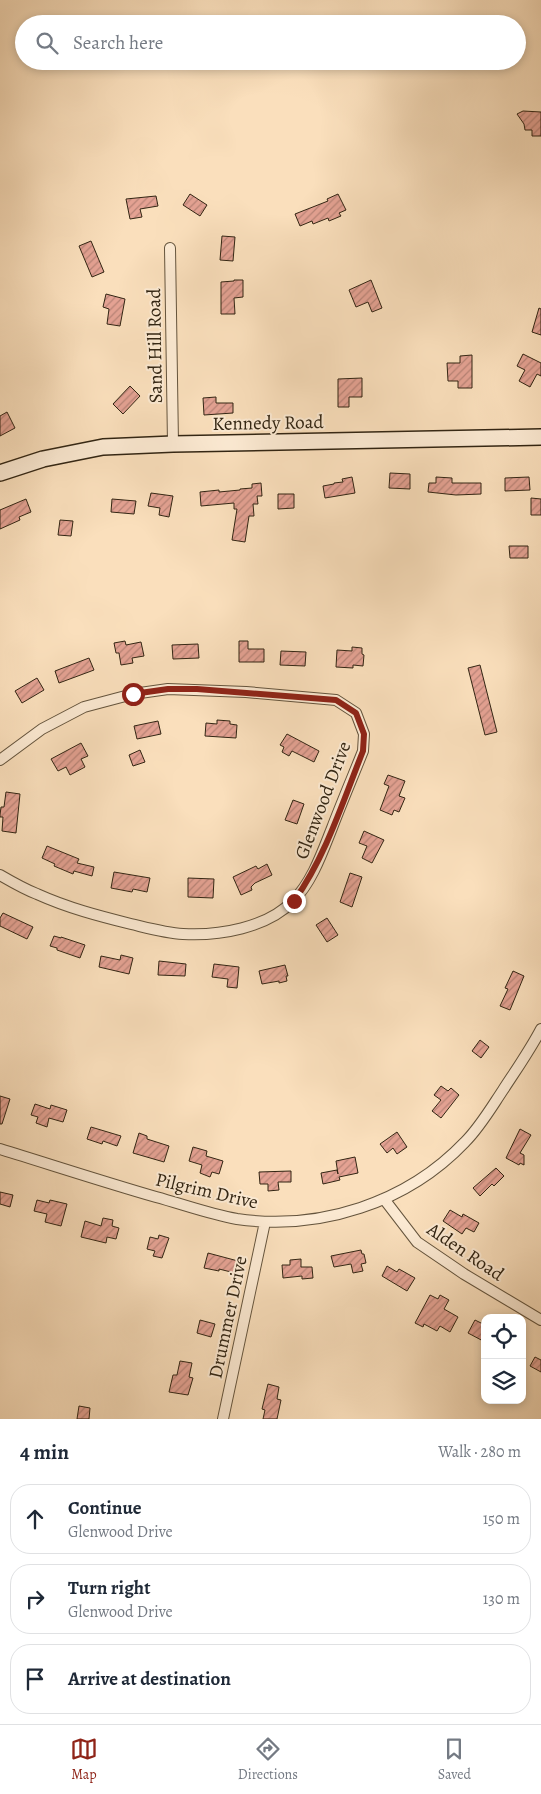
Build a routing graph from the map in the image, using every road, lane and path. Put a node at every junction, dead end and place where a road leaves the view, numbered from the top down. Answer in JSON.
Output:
{"nodes":[{"id":1,"x":170,"y":248,"type":"dead end"},
{"id":2,"x":541,"y":437,"type":"edge"},
{"id":3,"x":173,"y":444,"type":"junction"},
{"id":4,"x":0,"y":473,"type":"edge"},
{"id":5,"x":0,"y":760,"type":"edge"},
{"id":6,"x":0,"y":875,"type":"edge"},
{"id":7,"x":539,"y":1036,"type":"edge"},
{"id":8,"x":0,"y":1149,"type":"edge"},
{"id":9,"x":384,"y":1199,"type":"junction"},
{"id":10,"x":264,"y":1222,"type":"junction"},
{"id":11,"x":541,"y":1320,"type":"edge"},
{"id":12,"x":223,"y":1419,"type":"edge"}],
"edges":[{"from":1,"to":3,"type":"street","name":"Sand Hill Road"},
{"from":2,"to":3,"type":"street","name":"Kennedy Road"},
{"from":3,"to":4,"type":"street","name":"Kennedy Road"},
{"from":5,"to":6,"type":"street","name":"Glenwood Drive"},
{"from":7,"to":9,"type":"street","name":"Pilgrim Drive"},
{"from":8,"to":10,"type":"street","name":"Pilgrim Drive"},
{"from":9,"to":10,"type":"street","name":"Pilgrim Drive"},
{"from":9,"to":11,"type":"street","name":"Alden Road"},
{"from":10,"to":12,"type":"street","name":"Drummer Drive"}]}
